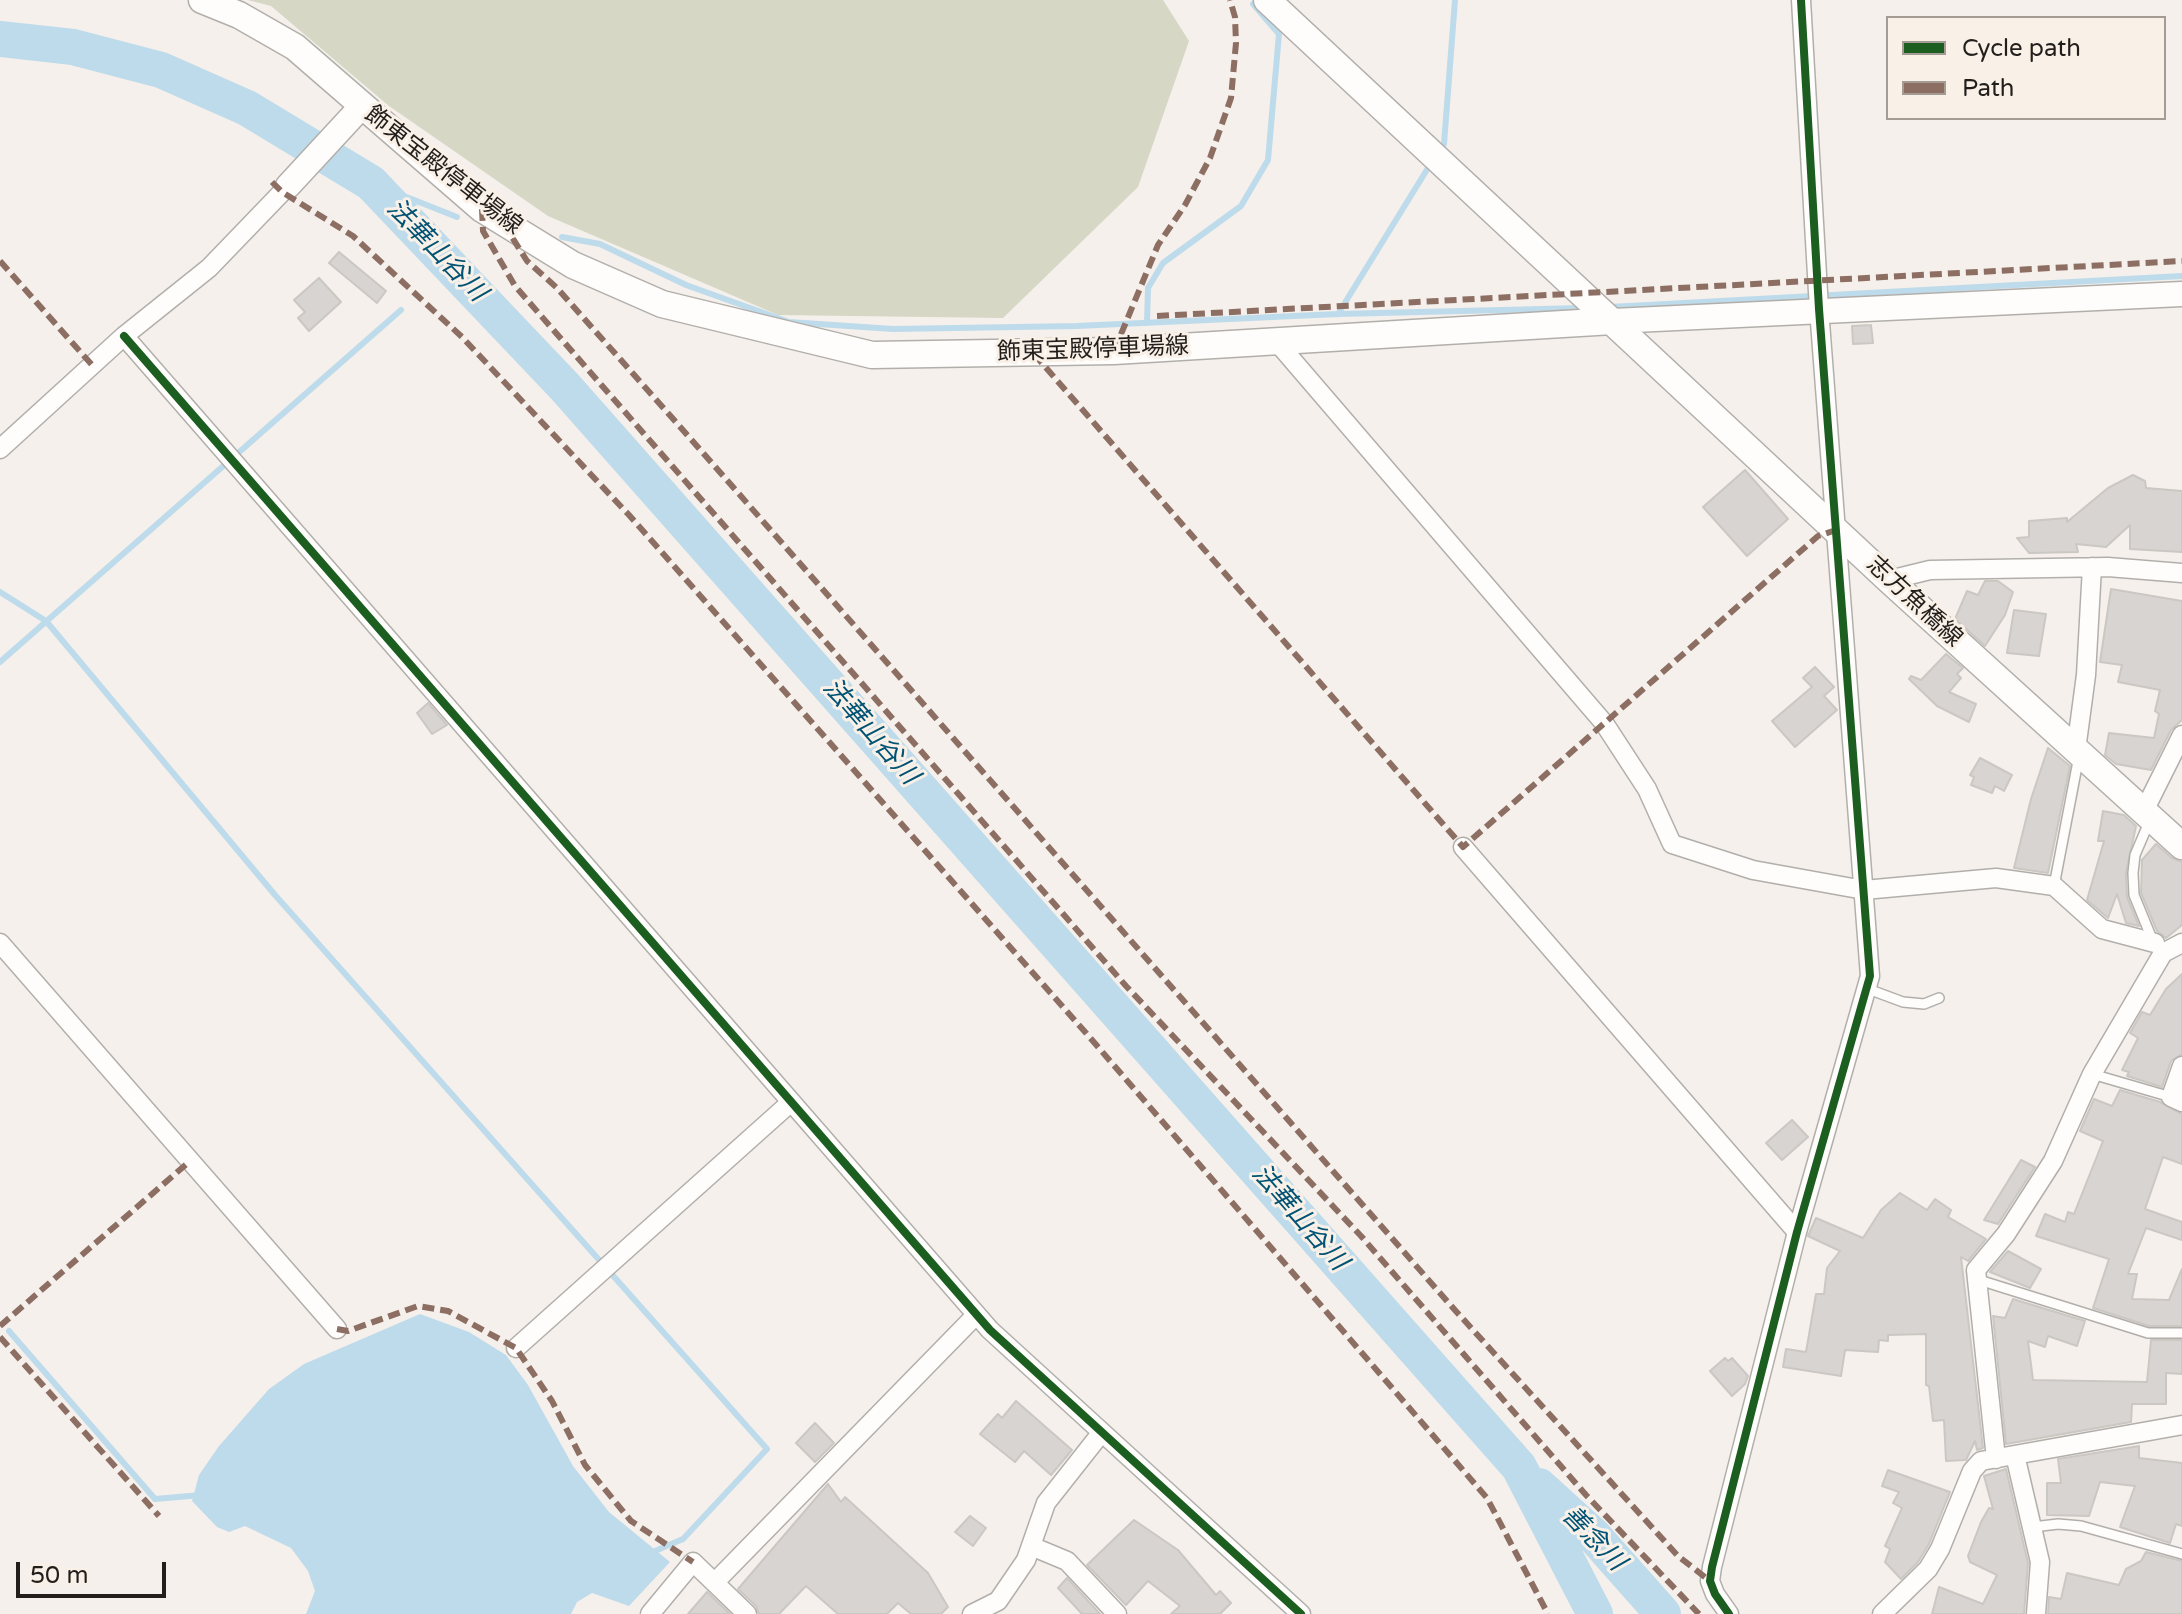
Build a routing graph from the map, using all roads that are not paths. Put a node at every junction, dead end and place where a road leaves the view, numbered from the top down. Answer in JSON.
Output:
{"nodes":[{"id":1,"x":202,"y":0,"type":"edge"},
{"id":2,"x":1267,"y":0,"type":"edge"},
{"id":3,"x":1801,"y":0,"type":"edge"},
{"id":4,"x":361,"y":107,"type":"junction"},
{"id":5,"x":288,"y":186,"type":"joint"},
{"id":6,"x":2182,"y":294,"type":"edge"},
{"id":7,"x":1819,"y":298,"type":"junction"},
{"id":8,"x":1602,"y":311,"type":"junction"},
{"id":9,"x":124,"y":336,"type":"junction"},
{"id":10,"x":1276,"y":341,"type":"junction"},
{"id":11,"x":0,"y":449,"type":"edge"},
{"id":12,"x":1836,"y":530,"type":"junction"},
{"id":13,"x":2092,"y":567,"type":"junction"},
{"id":14,"x":2182,"y":573,"type":"edge"},
{"id":15,"x":1889,"y":580,"type":"junction"},
{"id":16,"x":2182,"y":735,"type":"edge"},
{"id":17,"x":2078,"y":751,"type":"junction"},
{"id":18,"x":2148,"y":814,"type":"junction"},
{"id":19,"x":2182,"y":846,"type":"edge"},
{"id":20,"x":1463,"y":847,"type":"dead end"},
{"id":21,"x":2054,"y":886,"type":"junction"},
{"id":22,"x":1864,"y":890,"type":"junction"},
{"id":23,"x":0,"y":943,"type":"edge"},
{"id":24,"x":2182,"y":943,"type":"edge"},
{"id":25,"x":2159,"y":948,"type":"junction"},
{"id":26,"x":1868,"y":989,"type":"junction"},
{"id":27,"x":1939,"y":998,"type":"dead end"},
{"id":28,"x":2182,"y":1066,"type":"edge"},
{"id":29,"x":2092,"y":1074,"type":"junction"},
{"id":30,"x":2176,"y":1100,"type":"edge"},
{"id":31,"x":790,"y":1103,"type":"junction"},
{"id":32,"x":1797,"y":1232,"type":"junction"},
{"id":33,"x":1979,"y":1280,"type":"junction"},
{"id":34,"x":976,"y":1315,"type":"junction"},
{"id":35,"x":337,"y":1329,"type":"dead end"},
{"id":36,"x":2182,"y":1333,"type":"edge"},
{"id":37,"x":516,"y":1348,"type":"dead end"},
{"id":38,"x":2182,"y":1425,"type":"edge"},
{"id":39,"x":1102,"y":1432,"type":"junction"},
{"id":40,"x":2015,"y":1455,"type":"junction"},
{"id":41,"x":1996,"y":1459,"type":"junction"},
{"id":42,"x":2033,"y":1527,"type":"junction"},
{"id":43,"x":1031,"y":1546,"type":"junction"},
{"id":44,"x":2182,"y":1554,"type":"edge"},
{"id":45,"x":716,"y":1581,"type":"junction"},
{"id":46,"x":650,"y":1614,"type":"edge"},
{"id":47,"x":747,"y":1614,"type":"edge"},
{"id":48,"x":972,"y":1614,"type":"edge"},
{"id":49,"x":1117,"y":1614,"type":"edge"},
{"id":50,"x":1301,"y":1614,"type":"edge"},
{"id":51,"x":1729,"y":1614,"type":"edge"},
{"id":52,"x":1882,"y":1614,"type":"edge"},
{"id":53,"x":2036,"y":1614,"type":"edge"}],
"edges":[{"from":1,"to":4,"type":"main road","name":"飾東宝殿停車場線"},
{"from":2,"to":8,"type":"main road"},
{"from":3,"to":7,"type":"street"},
{"from":4,"to":5,"type":"street"},
{"from":4,"to":10,"type":"main road","name":"飾東宝殿停車場線"},
{"from":5,"to":9,"type":"street"},
{"from":6,"to":7,"type":"street"},
{"from":7,"to":8,"type":"street"},
{"from":7,"to":12,"type":"street"},
{"from":8,"to":10,"type":"main road","name":"飾東宝殿停車場線"},
{"from":8,"to":12,"type":"main road","name":"志方魚橋線"},
{"from":9,"to":11,"type":"street"},
{"from":9,"to":31,"type":"street"},
{"from":10,"to":22,"type":"street"},
{"from":12,"to":15,"type":"main road","name":"志方魚橋線"},
{"from":12,"to":22,"type":"street"},
{"from":13,"to":14,"type":"street"},
{"from":13,"to":15,"type":"street"},
{"from":13,"to":17,"type":"street"},
{"from":15,"to":17,"type":"main road","name":"志方魚橋線"},
{"from":16,"to":18,"type":"street"},
{"from":17,"to":18,"type":"main road","name":"志方魚橋線"},
{"from":17,"to":21,"type":"lane"},
{"from":18,"to":19,"type":"main road","name":"志方魚橋線"},
{"from":18,"to":25,"type":"lane"},
{"from":20,"to":32,"type":"street"},
{"from":21,"to":22,"type":"street"},
{"from":21,"to":25,"type":"street"},
{"from":22,"to":26,"type":"street"},
{"from":23,"to":35,"type":"street"},
{"from":24,"to":25,"type":"street"},
{"from":25,"to":29,"type":"street"},
{"from":26,"to":27,"type":"lane"},
{"from":26,"to":32,"type":"street"},
{"from":28,"to":30,"type":"street"},
{"from":29,"to":30,"type":"lane"},
{"from":29,"to":33,"type":"street"},
{"from":31,"to":34,"type":"street"},
{"from":31,"to":37,"type":"street"},
{"from":32,"to":51,"type":"street"},
{"from":33,"to":36,"type":"lane"},
{"from":33,"to":41,"type":"street"},
{"from":34,"to":39,"type":"street"},
{"from":34,"to":45,"type":"street"},
{"from":38,"to":40,"type":"street"},
{"from":39,"to":43,"type":"street"},
{"from":39,"to":50,"type":"street"},
{"from":40,"to":41,"type":"street"},
{"from":40,"to":42,"type":"street"},
{"from":41,"to":52,"type":"street"},
{"from":42,"to":44,"type":"lane"},
{"from":42,"to":53,"type":"street"},
{"from":43,"to":48,"type":"street"},
{"from":43,"to":49,"type":"street"},
{"from":45,"to":46,"type":"street"},
{"from":45,"to":47,"type":"street"}]}
